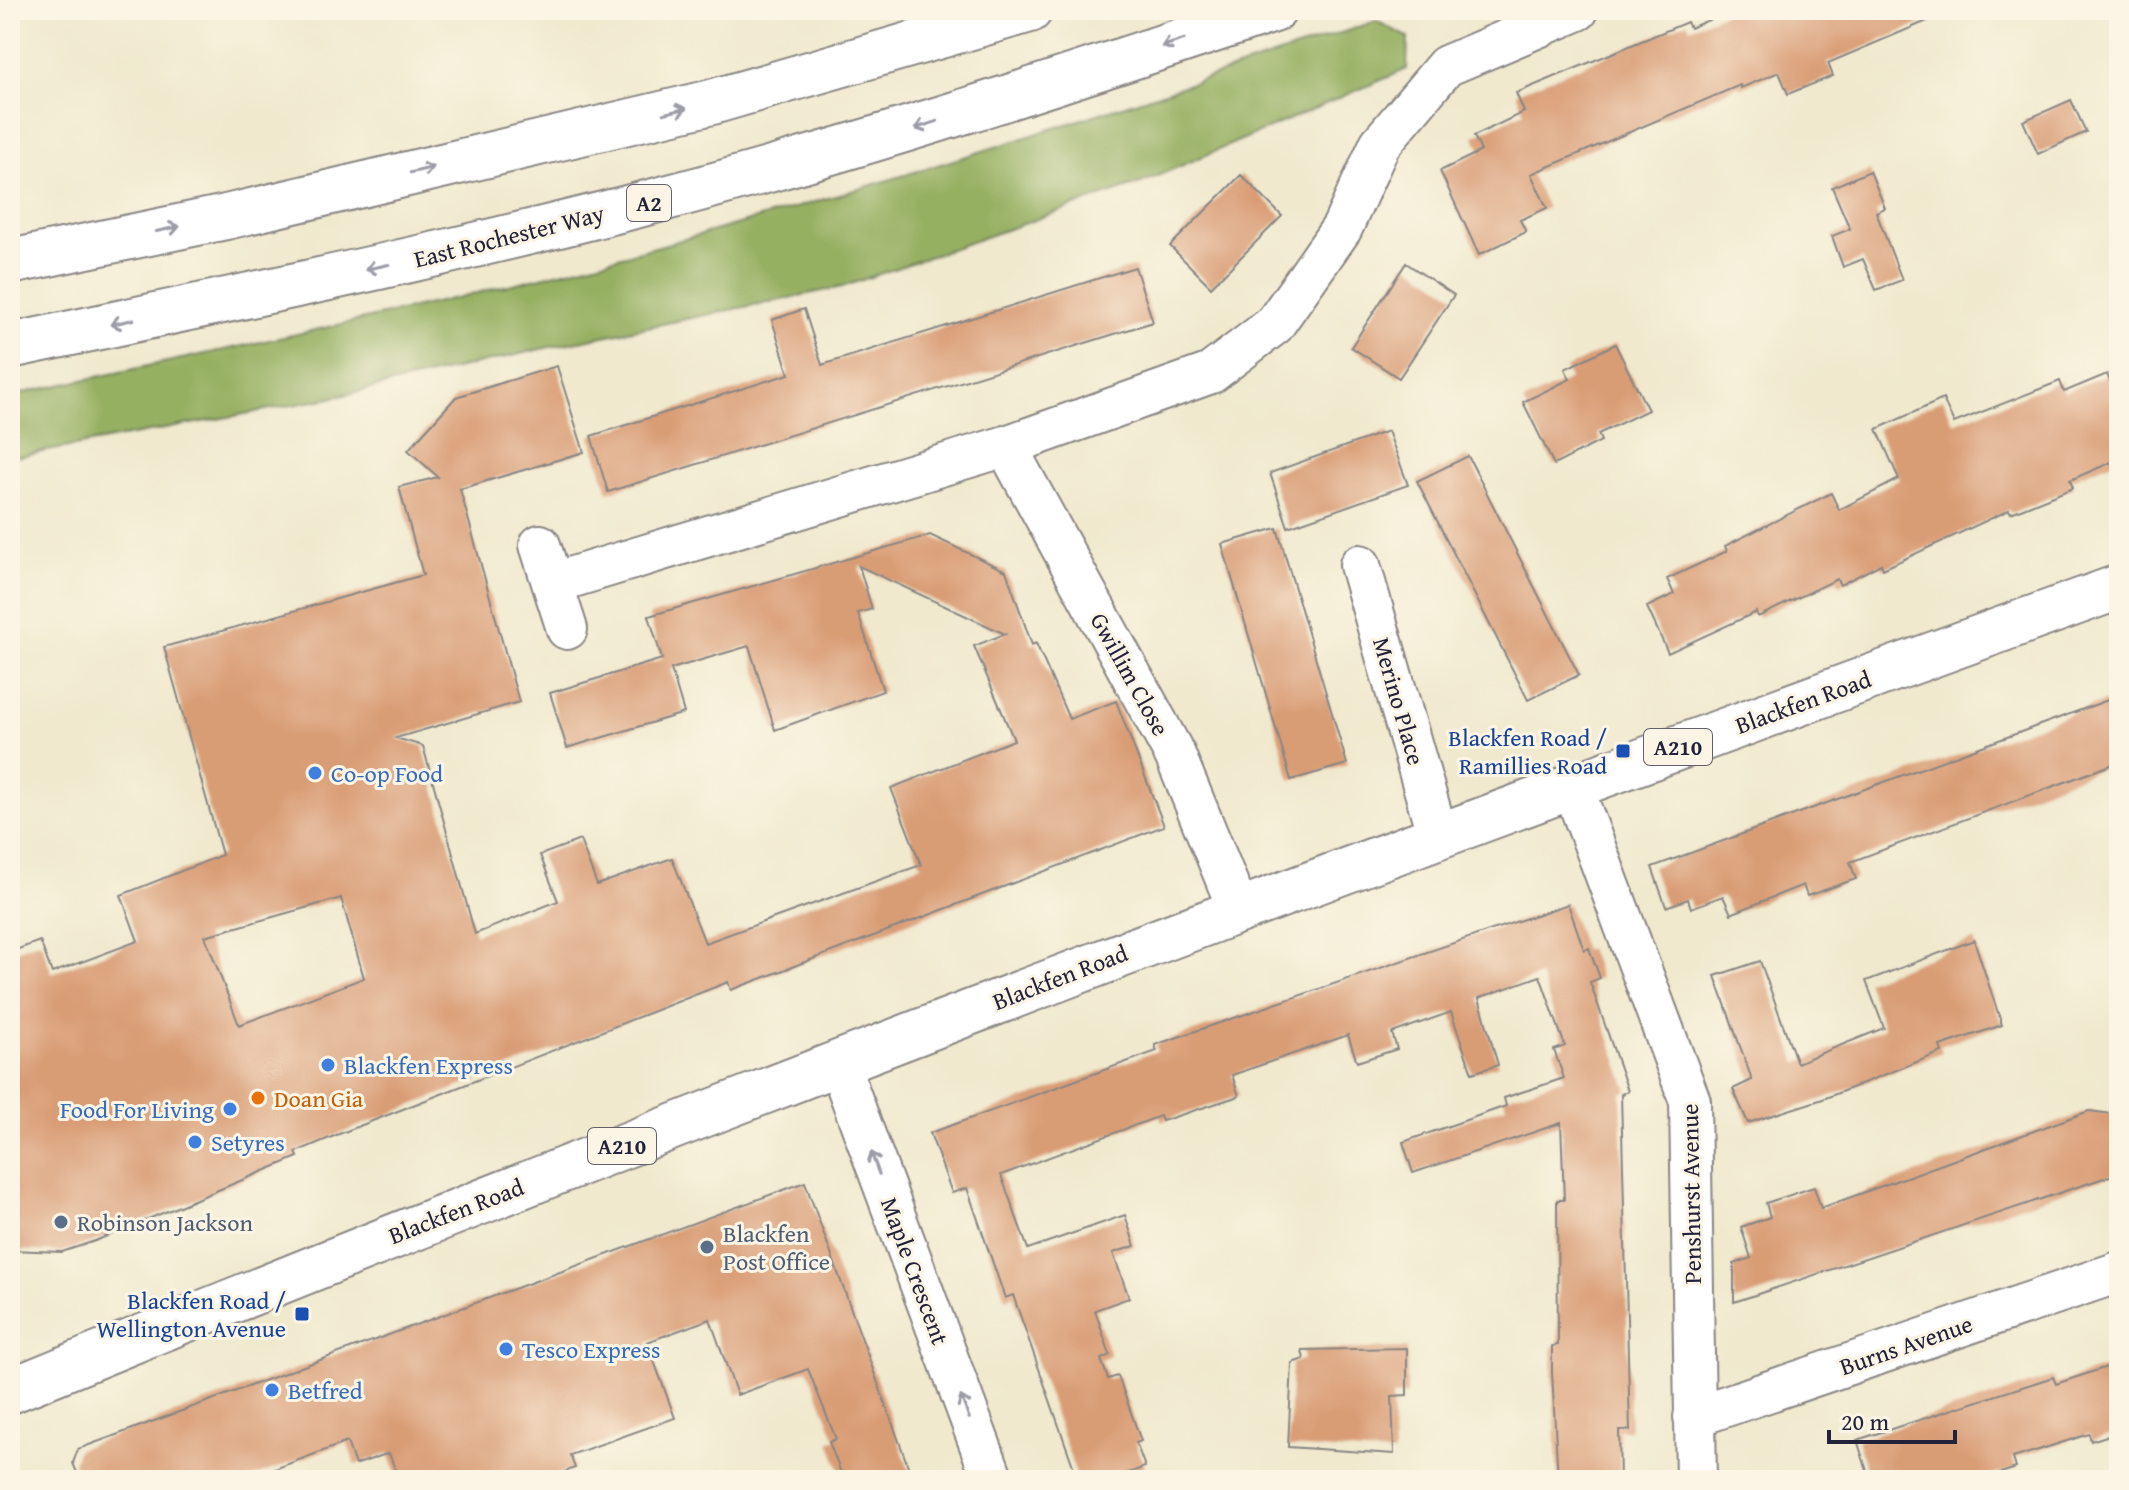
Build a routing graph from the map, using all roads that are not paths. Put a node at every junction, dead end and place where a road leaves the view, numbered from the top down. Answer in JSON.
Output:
{"nodes":[{"id":1,"x":1030,"y":10,"type":"edge"},
{"id":2,"x":1274,"y":10,"type":"edge"},
{"id":3,"x":1578,"y":10,"type":"edge"},
{"id":4,"x":10,"y":262,"type":"edge"},
{"id":5,"x":10,"y":346,"type":"edge"},
{"id":6,"x":1006,"y":446,"type":"junction"},
{"id":7,"x":540,"y":545,"type":"dead end"},
{"id":8,"x":1360,"y":565,"type":"dead end"},
{"id":9,"x":553,"y":583,"type":"junction"},
{"id":10,"x":2119,"y":587,"type":"edge"},
{"id":11,"x":567,"y":629,"type":"dead end"},
{"id":12,"x":1572,"y":785,"type":"junction"},
{"id":13,"x":1438,"y":837,"type":"junction"},
{"id":14,"x":1238,"y":909,"type":"junction"},
{"id":15,"x":838,"y":1062,"type":"junction"},
{"id":16,"x":2119,"y":1272,"type":"edge"},
{"id":17,"x":10,"y":1391,"type":"edge"},
{"id":18,"x":1694,"y":1417,"type":"junction"},
{"id":19,"x":993,"y":1480,"type":"edge"},
{"id":20,"x":1696,"y":1480,"type":"edge"}],
"edges":[{"from":4,"to":1,"type":"main road","one_way":true},
{"from":2,"to":5,"type":"main road","name":"East Rochester Way","number":"A2","one_way":true},
{"from":3,"to":6,"type":"street"},
{"from":6,"to":9,"type":"street"},
{"from":6,"to":14,"type":"street","name":"Gwillim Close"},
{"from":7,"to":9,"type":"street"},
{"from":8,"to":13,"type":"street","name":"Merino Place"},
{"from":9,"to":11,"type":"street"},
{"from":10,"to":12,"type":"main road","name":"Blackfen Road","number":"A210"},
{"from":12,"to":13,"type":"main road","name":"Blackfen Road","number":"A210"},
{"from":12,"to":18,"type":"street","name":"Penshurst Avenue"},
{"from":13,"to":14,"type":"main road","name":"Blackfen Road","number":"A210"},
{"from":14,"to":15,"type":"main road","name":"Blackfen Road","number":"A210"},
{"from":15,"to":17,"type":"main road","name":"Blackfen Road","number":"A210"},
{"from":19,"to":15,"type":"street","name":"Maple Crescent","one_way":true},
{"from":16,"to":18,"type":"street","name":"Burns Avenue"},
{"from":18,"to":20,"type":"street","name":"Penshurst Avenue"}]}
